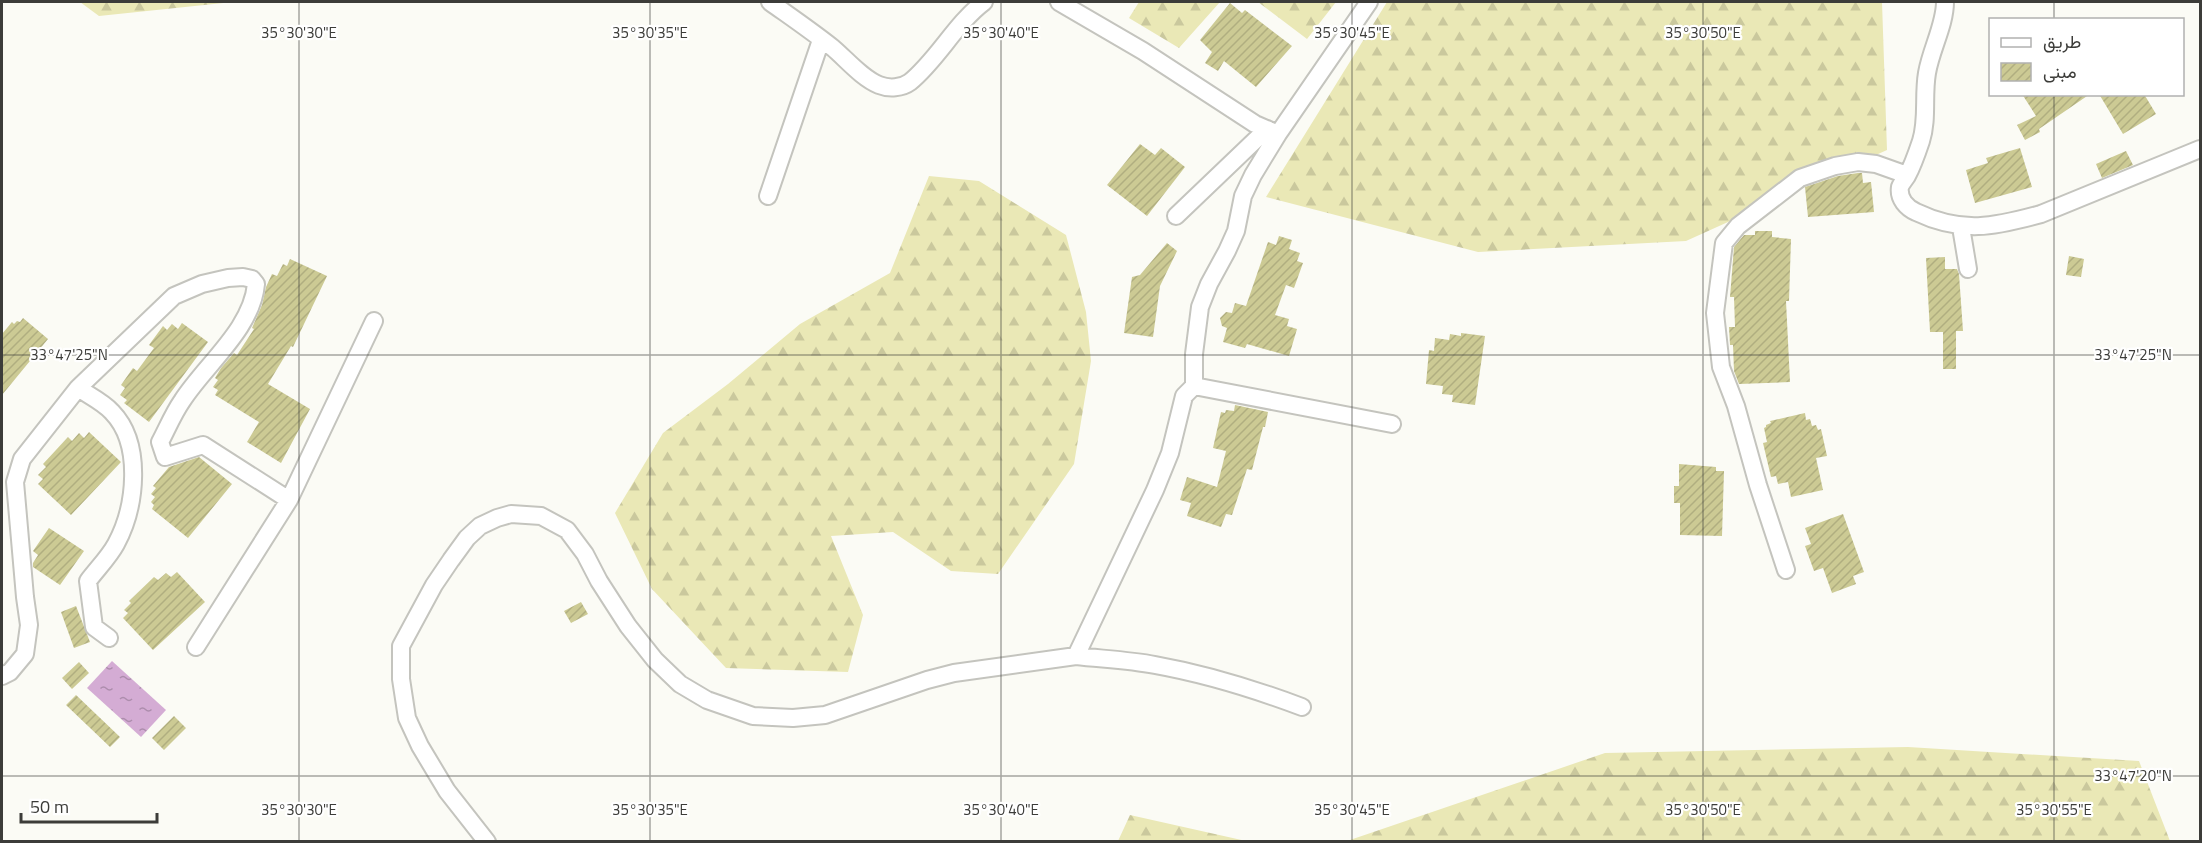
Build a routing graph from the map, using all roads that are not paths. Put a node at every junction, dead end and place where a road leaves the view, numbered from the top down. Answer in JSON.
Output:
{"nodes":[{"id":1,"x":771,"y":2,"type":"edge"},
{"id":2,"x":984,"y":2,"type":"edge"},
{"id":3,"x":1059,"y":2,"type":"edge"},
{"id":4,"x":1369,"y":2,"type":"edge"},
{"id":5,"x":1945,"y":2,"type":"edge"},
{"id":6,"x":821,"y":40,"type":"junction"},
{"id":7,"x":1272,"y":132,"type":"junction"},
{"id":8,"x":2200,"y":149,"type":"edge"},
{"id":9,"x":1907,"y":175,"type":"junction"},
{"id":10,"x":768,"y":196,"type":"dead end"},
{"id":11,"x":1176,"y":216,"type":"dead end"},
{"id":12,"x":1961,"y":227,"type":"junction"},
{"id":13,"x":1968,"y":269,"type":"dead end"},
{"id":14,"x":374,"y":321,"type":"dead end"},
{"id":15,"x":1194,"y":386,"type":"junction"},
{"id":16,"x":78,"y":388,"type":"junction"},
{"id":17,"x":1392,"y":424,"type":"dead end"},
{"id":18,"x":289,"y":500,"type":"junction"},
{"id":19,"x":1786,"y":570,"type":"dead end"},
{"id":20,"x":109,"y":638,"type":"dead end"},
{"id":21,"x":196,"y":647,"type":"dead end"},
{"id":22,"x":1076,"y":656,"type":"junction"},
{"id":23,"x":2,"y":676,"type":"edge"},
{"id":24,"x":1302,"y":707,"type":"dead end"},
{"id":25,"x":487,"y":842,"type":"edge"}],
"edges":[{"from":1,"to":6,"type":"street"},
{"from":2,"to":6,"type":"street"},
{"from":3,"to":7,"type":"street"},
{"from":4,"to":7,"type":"street"},
{"from":5,"to":9,"type":"street"},
{"from":6,"to":10,"type":"street"},
{"from":7,"to":11,"type":"street"},
{"from":7,"to":15,"type":"street"},
{"from":8,"to":12,"type":"street"},
{"from":9,"to":12,"type":"street"},
{"from":9,"to":19,"type":"street"},
{"from":12,"to":13,"type":"street"},
{"from":14,"to":18,"type":"street"},
{"from":15,"to":17,"type":"street"},
{"from":15,"to":22,"type":"street"},
{"from":16,"to":18,"type":"street"},
{"from":16,"to":20,"type":"street"},
{"from":16,"to":23,"type":"street"},
{"from":18,"to":21,"type":"street"},
{"from":22,"to":24,"type":"street"},
{"from":22,"to":25,"type":"street"}]}
